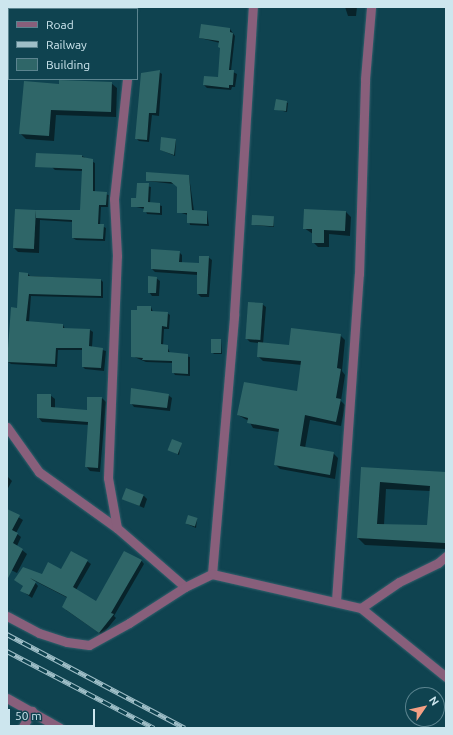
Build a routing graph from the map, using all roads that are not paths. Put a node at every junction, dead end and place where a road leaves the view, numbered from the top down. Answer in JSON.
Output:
{"nodes":[{"id":1,"x":253,"y":7,"type":"edge"},
{"id":2,"x":371,"y":7,"type":"edge"},
{"id":3,"x":8,"y":20,"type":"edge"},
{"id":4,"x":7,"y":32,"type":"edge"},
{"id":5,"x":127,"y":80,"type":"edge"},
{"id":6,"x":7,"y":426,"type":"edge"},
{"id":7,"x":117,"y":528,"type":"junction"},
{"id":8,"x":446,"y":556,"type":"edge"},
{"id":9,"x":212,"y":574,"type":"junction"},
{"id":10,"x":185,"y":587,"type":"junction"},
{"id":11,"x":336,"y":602,"type":"junction"},
{"id":12,"x":361,"y":608,"type":"junction"},
{"id":13,"x":7,"y":616,"type":"edge"},
{"id":14,"x":446,"y":677,"type":"edge"},
{"id":15,"x":7,"y":698,"type":"edge"},
{"id":16,"x":32,"y":711,"type":"junction"},
{"id":17,"x":22,"y":728,"type":"edge"},
{"id":18,"x":60,"y":728,"type":"edge"}],
"edges":[{"from":1,"to":9,"type":"street"},
{"from":2,"to":11,"type":"street"},
{"from":3,"to":4,"type":"street"},
{"from":5,"to":7,"type":"street"},
{"from":6,"to":7,"type":"street"},
{"from":7,"to":10,"type":"street"},
{"from":8,"to":12,"type":"street"},
{"from":9,"to":10,"type":"street"},
{"from":9,"to":11,"type":"street"},
{"from":10,"to":13,"type":"street"},
{"from":11,"to":12,"type":"street"},
{"from":12,"to":14,"type":"street"},
{"from":15,"to":16,"type":"street"},
{"from":16,"to":17,"type":"street"},
{"from":16,"to":18,"type":"street"}]}
